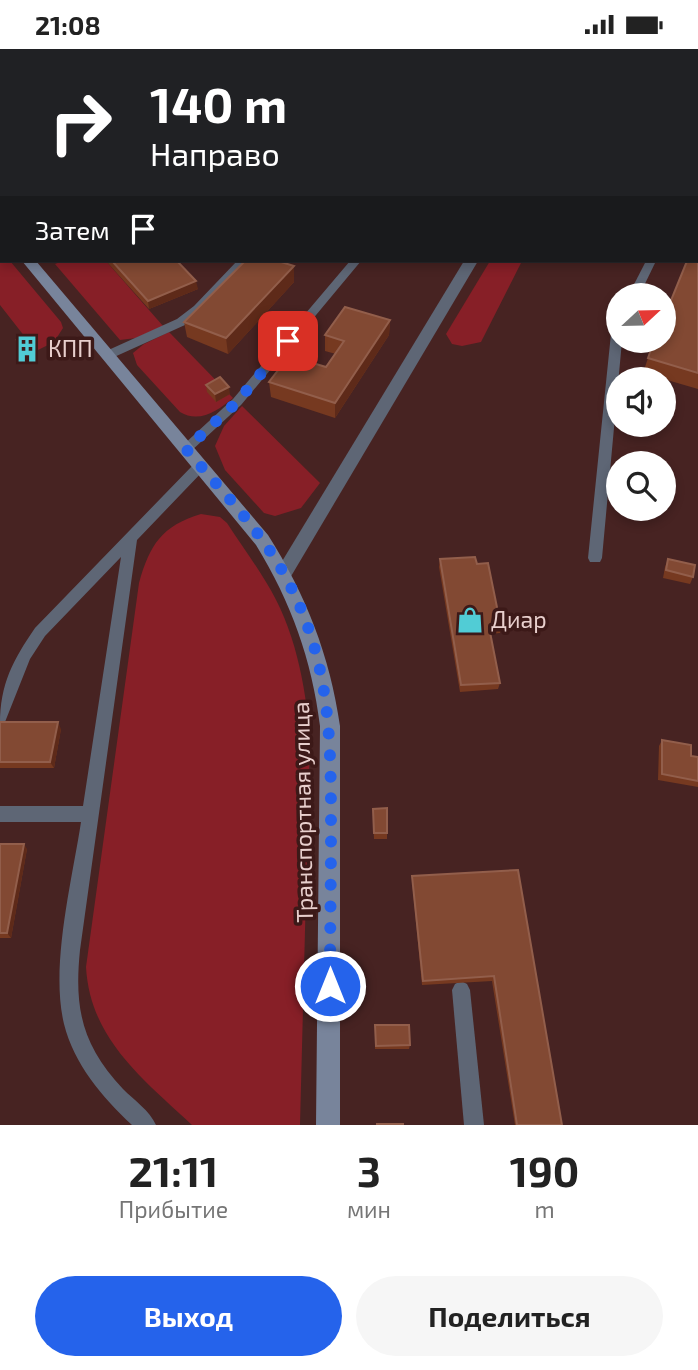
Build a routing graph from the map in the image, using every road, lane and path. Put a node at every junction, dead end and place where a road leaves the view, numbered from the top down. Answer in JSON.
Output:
{"nodes":[{"id":1,"x":31,"y":263,"type":"edge"},
{"id":2,"x":241,"y":263,"type":"edge"},
{"id":3,"x":354,"y":263,"type":"edge"},
{"id":4,"x":470,"y":263,"type":"edge"},
{"id":5,"x":650,"y":263,"type":"edge"},
{"id":6,"x":640,"y":283,"type":"edge"},
{"id":7,"x":615,"y":353,"type":"edge"},
{"id":8,"x":108,"y":355,"type":"junction"},
{"id":9,"x":186,"y":449,"type":"junction"},
{"id":10,"x":200,"y":465,"type":"junction"},
{"id":11,"x":131,"y":537,"type":"junction"},
{"id":12,"x":595,"y":558,"type":"dead end"},
{"id":13,"x":284,"y":573,"type":"junction"},
{"id":14,"x":0,"y":717,"type":"edge"},
{"id":15,"x":0,"y":814,"type":"edge"},
{"id":16,"x":89,"y":814,"type":"junction"},
{"id":17,"x":461,"y":990,"type":"dead end"},
{"id":18,"x":146,"y":1125,"type":"edge"},
{"id":19,"x":328,"y":1125,"type":"edge"},
{"id":20,"x":474,"y":1125,"type":"edge"}],
"edges":[{"from":1,"to":8,"type":"street","name":"Транспортная улица"},
{"from":2,"to":8,"type":"lane"},
{"from":3,"to":9,"type":"lane"},
{"from":4,"to":13,"type":"street"},
{"from":5,"to":6,"type":"lane"},
{"from":7,"to":12,"type":"lane"},
{"from":8,"to":9,"type":"street","name":"Транспортная улица"},
{"from":9,"to":10,"type":"street","name":"Транспортная улица"},
{"from":10,"to":11,"type":"lane"},
{"from":10,"to":13,"type":"street","name":"Транспортная улица"},
{"from":11,"to":14,"type":"lane"},
{"from":11,"to":16,"type":"lane"},
{"from":13,"to":19,"type":"street","name":"Транспортная улица"},
{"from":15,"to":16,"type":"lane"},
{"from":16,"to":18,"type":"lane"},
{"from":17,"to":20,"type":"lane"}]}
